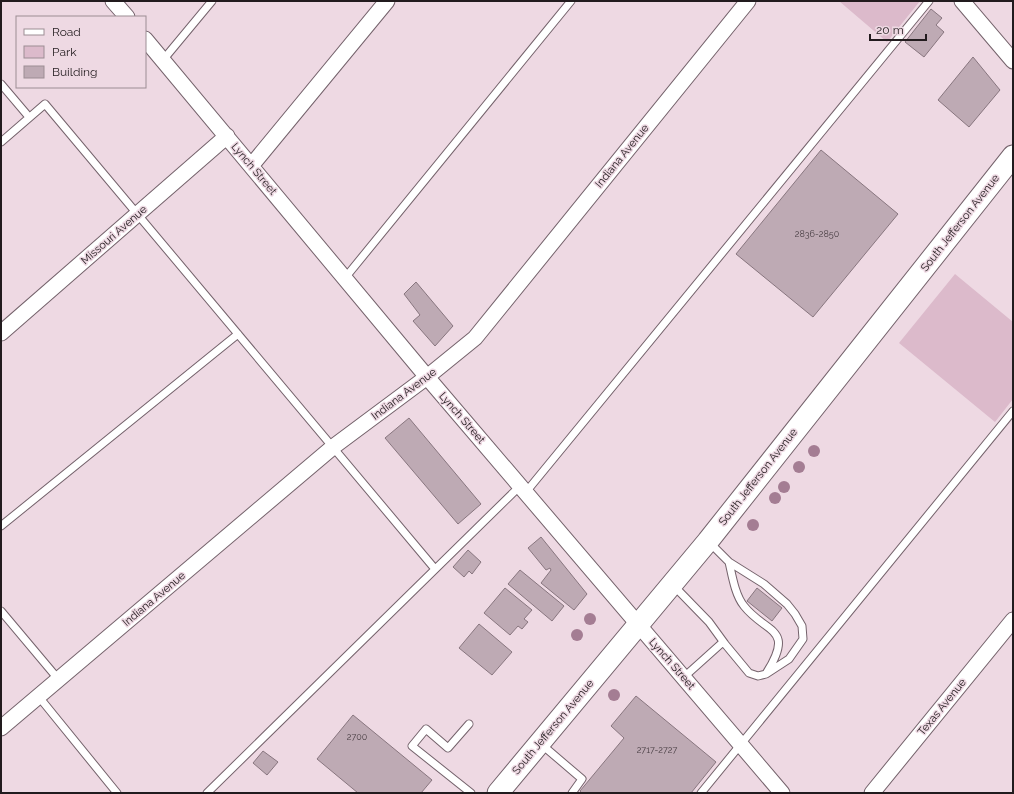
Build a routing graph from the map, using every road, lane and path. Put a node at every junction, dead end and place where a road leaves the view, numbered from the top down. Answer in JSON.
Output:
{"nodes":[{"id":1,"x":113,"y":1,"type":"edge"},
{"id":2,"x":212,"y":1,"type":"edge"},
{"id":3,"x":387,"y":1,"type":"edge"},
{"id":4,"x":571,"y":1,"type":"edge"},
{"id":5,"x":748,"y":1,"type":"edge"},
{"id":6,"x":929,"y":1,"type":"edge"},
{"id":7,"x":962,"y":1,"type":"edge"},
{"id":8,"x":126,"y":16,"type":"edge"},
{"id":9,"x":146,"y":40,"type":"edge"},
{"id":10,"x":163,"y":60,"type":"junction"},
{"id":11,"x":1013,"y":61,"type":"edge"},
{"id":12,"x":1,"y":84,"type":"edge"},
{"id":13,"x":29,"y":117,"type":"junction"},
{"id":14,"x":227,"y":136,"type":"junction"},
{"id":15,"x":1,"y":142,"type":"edge"},
{"id":16,"x":1013,"y":156,"type":"edge"},
{"id":17,"x":251,"y":166,"type":"junction"},
{"id":18,"x":137,"y":214,"type":"junction"},
{"id":19,"x":345,"y":278,"type":"junction"},
{"id":20,"x":1,"y":333,"type":"edge"},
{"id":21,"x":238,"y":334,"type":"junction"},
{"id":22,"x":426,"y":377,"type":"junction"},
{"id":23,"x":1013,"y":411,"type":"edge"},
{"id":24,"x":333,"y":447,"type":"junction"},
{"id":25,"x":523,"y":489,"type":"junction"},
{"id":26,"x":1,"y":526,"type":"edge"},
{"id":27,"x":708,"y":541,"type":"junction"},
{"id":28,"x":729,"y":562,"type":"junction"},
{"id":29,"x":435,"y":569,"type":"junction"},
{"id":30,"x":672,"y":584,"type":"junction"},
{"id":31,"x":1,"y":611,"type":"edge"},
{"id":32,"x":1013,"y":620,"type":"edge"},
{"id":33,"x":638,"y":625,"type":"junction"},
{"id":34,"x":723,"y":642,"type":"junction"},
{"id":35,"x":766,"y":674,"type":"junction"},
{"id":36,"x":684,"y":677,"type":"junction"},
{"id":37,"x":59,"y":680,"type":"junction"},
{"id":38,"x":39,"y":697,"type":"junction"},
{"id":39,"x":469,"y":724,"type":"dead end"},
{"id":40,"x":1,"y":728,"type":"edge"},
{"id":41,"x":540,"y":743,"type":"junction"},
{"id":42,"x":740,"y":744,"type":"junction"},
{"id":43,"x":117,"y":793,"type":"edge"},
{"id":44,"x":207,"y":793,"type":"edge"},
{"id":45,"x":471,"y":793,"type":"edge"},
{"id":46,"x":498,"y":793,"type":"edge"},
{"id":47,"x":572,"y":793,"type":"edge"},
{"id":48,"x":701,"y":793,"type":"edge"},
{"id":49,"x":782,"y":793,"type":"edge"},
{"id":50,"x":872,"y":793,"type":"edge"}],
"edges":[{"from":1,"to":8,"type":"street"},
{"from":2,"to":10,"type":"lane"},
{"from":3,"to":17,"type":"street"},
{"from":4,"to":19,"type":"lane"},
{"from":5,"to":22,"type":"street","name":"Indiana Avenue"},
{"from":6,"to":25,"type":"lane"},
{"from":7,"to":11,"type":"street"},
{"from":9,"to":10,"type":"street","name":"Lynch Street"},
{"from":10,"to":14,"type":"street","name":"Lynch Street"},
{"from":12,"to":13,"type":"lane"},
{"from":13,"to":15,"type":"lane"},
{"from":13,"to":18,"type":"lane"},
{"from":14,"to":17,"type":"street","name":"Lynch Street"},
{"from":14,"to":18,"type":"street","name":"Missouri Avenue"},
{"from":16,"to":27,"type":"main road","name":"South Jefferson Avenue"},
{"from":17,"to":19,"type":"street","name":"Lynch Street"},
{"from":18,"to":20,"type":"street","name":"Missouri Avenue"},
{"from":18,"to":21,"type":"lane"},
{"from":19,"to":22,"type":"street","name":"Lynch Street"},
{"from":21,"to":24,"type":"lane"},
{"from":21,"to":26,"type":"lane"},
{"from":22,"to":24,"type":"street","name":"Indiana Avenue"},
{"from":22,"to":25,"type":"street","name":"Lynch Street"},
{"from":23,"to":42,"type":"lane"},
{"from":24,"to":29,"type":"lane"},
{"from":24,"to":37,"type":"street","name":"Indiana Avenue"},
{"from":25,"to":29,"type":"lane"},
{"from":25,"to":33,"type":"street","name":"Lynch Street"},
{"from":27,"to":28,"type":"lane"},
{"from":27,"to":30,"type":"main road","name":"South Jefferson Avenue"},
{"from":28,"to":35,"type":"lane"},
{"from":28,"to":35,"type":"lane"},
{"from":29,"to":44,"type":"lane"},
{"from":30,"to":33,"type":"main road","name":"South Jefferson Avenue"},
{"from":30,"to":34,"type":"lane"},
{"from":31,"to":37,"type":"lane"},
{"from":32,"to":50,"type":"street","name":"Texas Avenue"},
{"from":33,"to":36,"type":"street","name":"Lynch Street"},
{"from":33,"to":41,"type":"main road","name":"South Jefferson Avenue"},
{"from":34,"to":35,"type":"lane"},
{"from":34,"to":36,"type":"lane"},
{"from":36,"to":42,"type":"street","name":"Lynch Street"},
{"from":37,"to":38,"type":"street","name":"Indiana Avenue"},
{"from":38,"to":40,"type":"street","name":"Indiana Avenue"},
{"from":38,"to":43,"type":"lane"},
{"from":39,"to":45,"type":"lane"},
{"from":41,"to":46,"type":"main road","name":"South Jefferson Avenue"},
{"from":41,"to":47,"type":"lane"},
{"from":42,"to":48,"type":"lane"},
{"from":42,"to":49,"type":"street","name":"Lynch Street"}]}
